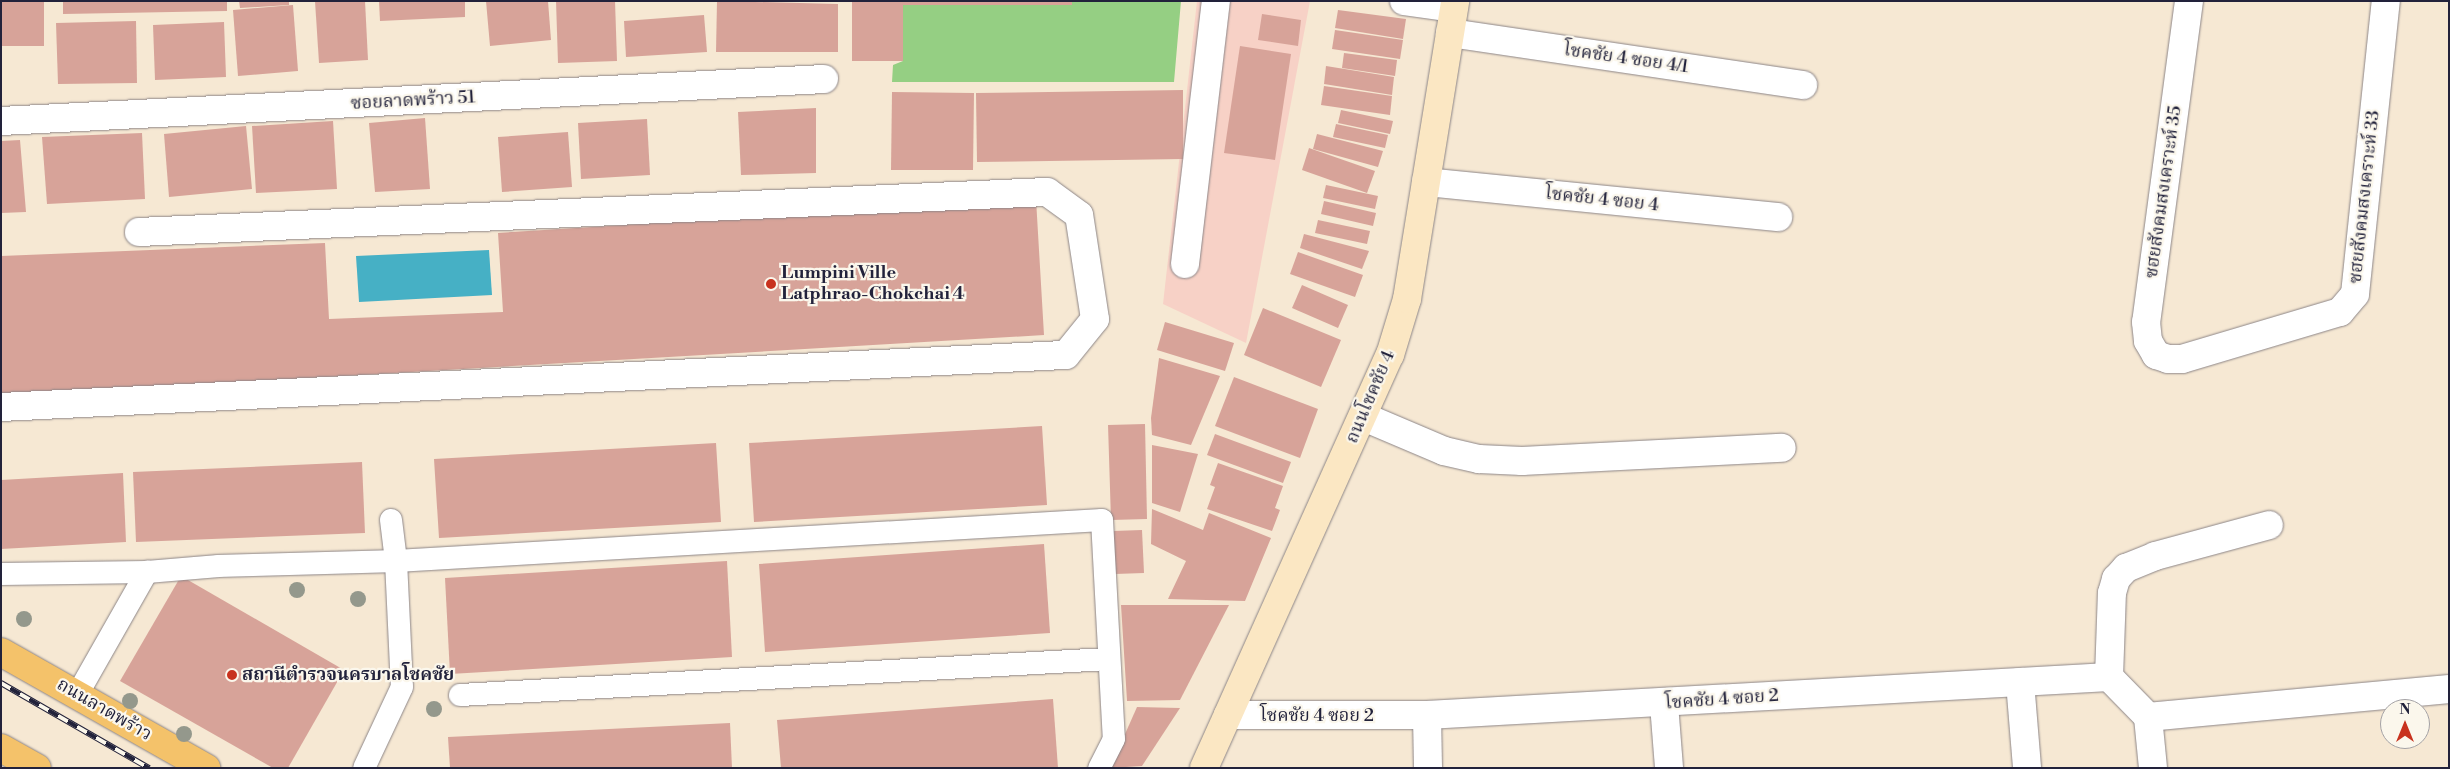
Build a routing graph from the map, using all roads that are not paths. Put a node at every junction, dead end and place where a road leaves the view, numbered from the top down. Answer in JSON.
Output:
{"nodes":[{"id":1,"x":1216,"y":1,"type":"edge"},
{"id":2,"x":1404,"y":1,"type":"edge"},
{"id":3,"x":2189,"y":1,"type":"edge"},
{"id":4,"x":2386,"y":1,"type":"edge"},
{"id":5,"x":1453,"y":14,"type":"edge"},
{"id":6,"x":824,"y":79,"type":"dead end"},
{"id":7,"x":1803,"y":85,"type":"dead end"},
{"id":8,"x":1,"y":121,"type":"edge"},
{"id":9,"x":1426,"y":182,"type":"junction"},
{"id":10,"x":1778,"y":217,"type":"dead end"},
{"id":11,"x":139,"y":232,"type":"dead end"},
{"id":12,"x":1185,"y":264,"type":"dead end"},
{"id":13,"x":2182,"y":359,"type":"joint"},
{"id":14,"x":1,"y":407,"type":"edge"},
{"id":15,"x":1364,"y":416,"type":"junction"},
{"id":16,"x":1782,"y":448,"type":"dead end"},
{"id":17,"x":391,"y":520,"type":"dead end"},
{"id":18,"x":2269,"y":525,"type":"dead end"},
{"id":19,"x":396,"y":561,"type":"junction"},
{"id":20,"x":146,"y":572,"type":"junction"},
{"id":21,"x":1,"y":574,"type":"edge"},
{"id":22,"x":1,"y":652,"type":"edge"},
{"id":23,"x":1108,"y":659,"type":"junction"},
{"id":24,"x":2109,"y":677,"type":"junction"},
{"id":25,"x":2020,"y":682,"type":"junction"},
{"id":26,"x":2449,"y":689,"type":"edge"},
{"id":27,"x":77,"y":695,"type":"junction"},
{"id":28,"x":460,"y":695,"type":"dead end"},
{"id":29,"x":1664,"y":704,"type":"junction"},
{"id":30,"x":1228,"y":715,"type":"junction"},
{"id":31,"x":1426,"y":715,"type":"junction"},
{"id":32,"x":2148,"y":717,"type":"junction"},
{"id":33,"x":1,"y":748,"type":"edge"},
{"id":34,"x":37,"y":768,"type":"edge"},
{"id":35,"x":206,"y":768,"type":"edge"},
{"id":36,"x":364,"y":768,"type":"edge"},
{"id":37,"x":1099,"y":768,"type":"edge"},
{"id":38,"x":1204,"y":768,"type":"edge"},
{"id":39,"x":1428,"y":768,"type":"edge"},
{"id":40,"x":1669,"y":768,"type":"edge"},
{"id":41,"x":2027,"y":768,"type":"edge"},
{"id":42,"x":2153,"y":768,"type":"edge"}],
"edges":[{"from":1,"to":12,"type":"street"},
{"from":2,"to":5,"type":"street","name":"โชคชัย 4 ซอย 4/1"},
{"from":3,"to":13,"type":"street","name":"ซฮยสังคมสงเคราะห์ 35"},
{"from":4,"to":13,"type":"street","name":"ซฮยสังคมสงเคราะห์ 33"},
{"from":5,"to":7,"type":"street","name":"โชคชัย 4 ซอย 4/1"},
{"from":5,"to":9,"type":"main road","name":"ถนนโชคชัย 4"},
{"from":6,"to":8,"type":"street","name":"ซอยลาดพร้าว 51"},
{"from":9,"to":10,"type":"street","name":"โชคชัย 4 ซอย 4"},
{"from":9,"to":15,"type":"main road","name":"ถนนโชคชัย 4"},
{"from":11,"to":14,"type":"street"},
{"from":15,"to":16,"type":"street"},
{"from":15,"to":30,"type":"main road","name":"ถนนโชคชัย 4"},
{"from":17,"to":19,"type":"lane"},
{"from":18,"to":24,"type":"street"},
{"from":19,"to":20,"type":"lane"},
{"from":19,"to":23,"type":"lane"},
{"from":19,"to":36,"type":"lane"},
{"from":20,"to":21,"type":"lane"},
{"from":20,"to":27,"type":"lane"},
{"from":22,"to":27,"type":"main road","name":"ถนนลาดพร้าว"},
{"from":23,"to":28,"type":"lane"},
{"from":23,"to":37,"type":"lane"},
{"from":24,"to":25,"type":"street","name":"โชคชัย 4 ซอย 2"},
{"from":24,"to":32,"type":"street"},
{"from":25,"to":29,"type":"street","name":"โชคชัย 4 ซอย 2"},
{"from":25,"to":41,"type":"street"},
{"from":26,"to":32,"type":"street"},
{"from":27,"to":35,"type":"main road","name":"ถนนลาดพร้าว"},
{"from":29,"to":31,"type":"street","name":"โชคชัย 4 ซอย 2"},
{"from":29,"to":40,"type":"street"},
{"from":30,"to":31,"type":"street","name":"โชคชัย 4 ซอย 2"},
{"from":30,"to":38,"type":"main road","name":"ถนนโชคชัย 4"},
{"from":31,"to":39,"type":"street"},
{"from":32,"to":42,"type":"street"},
{"from":33,"to":34,"type":"main road"}]}
